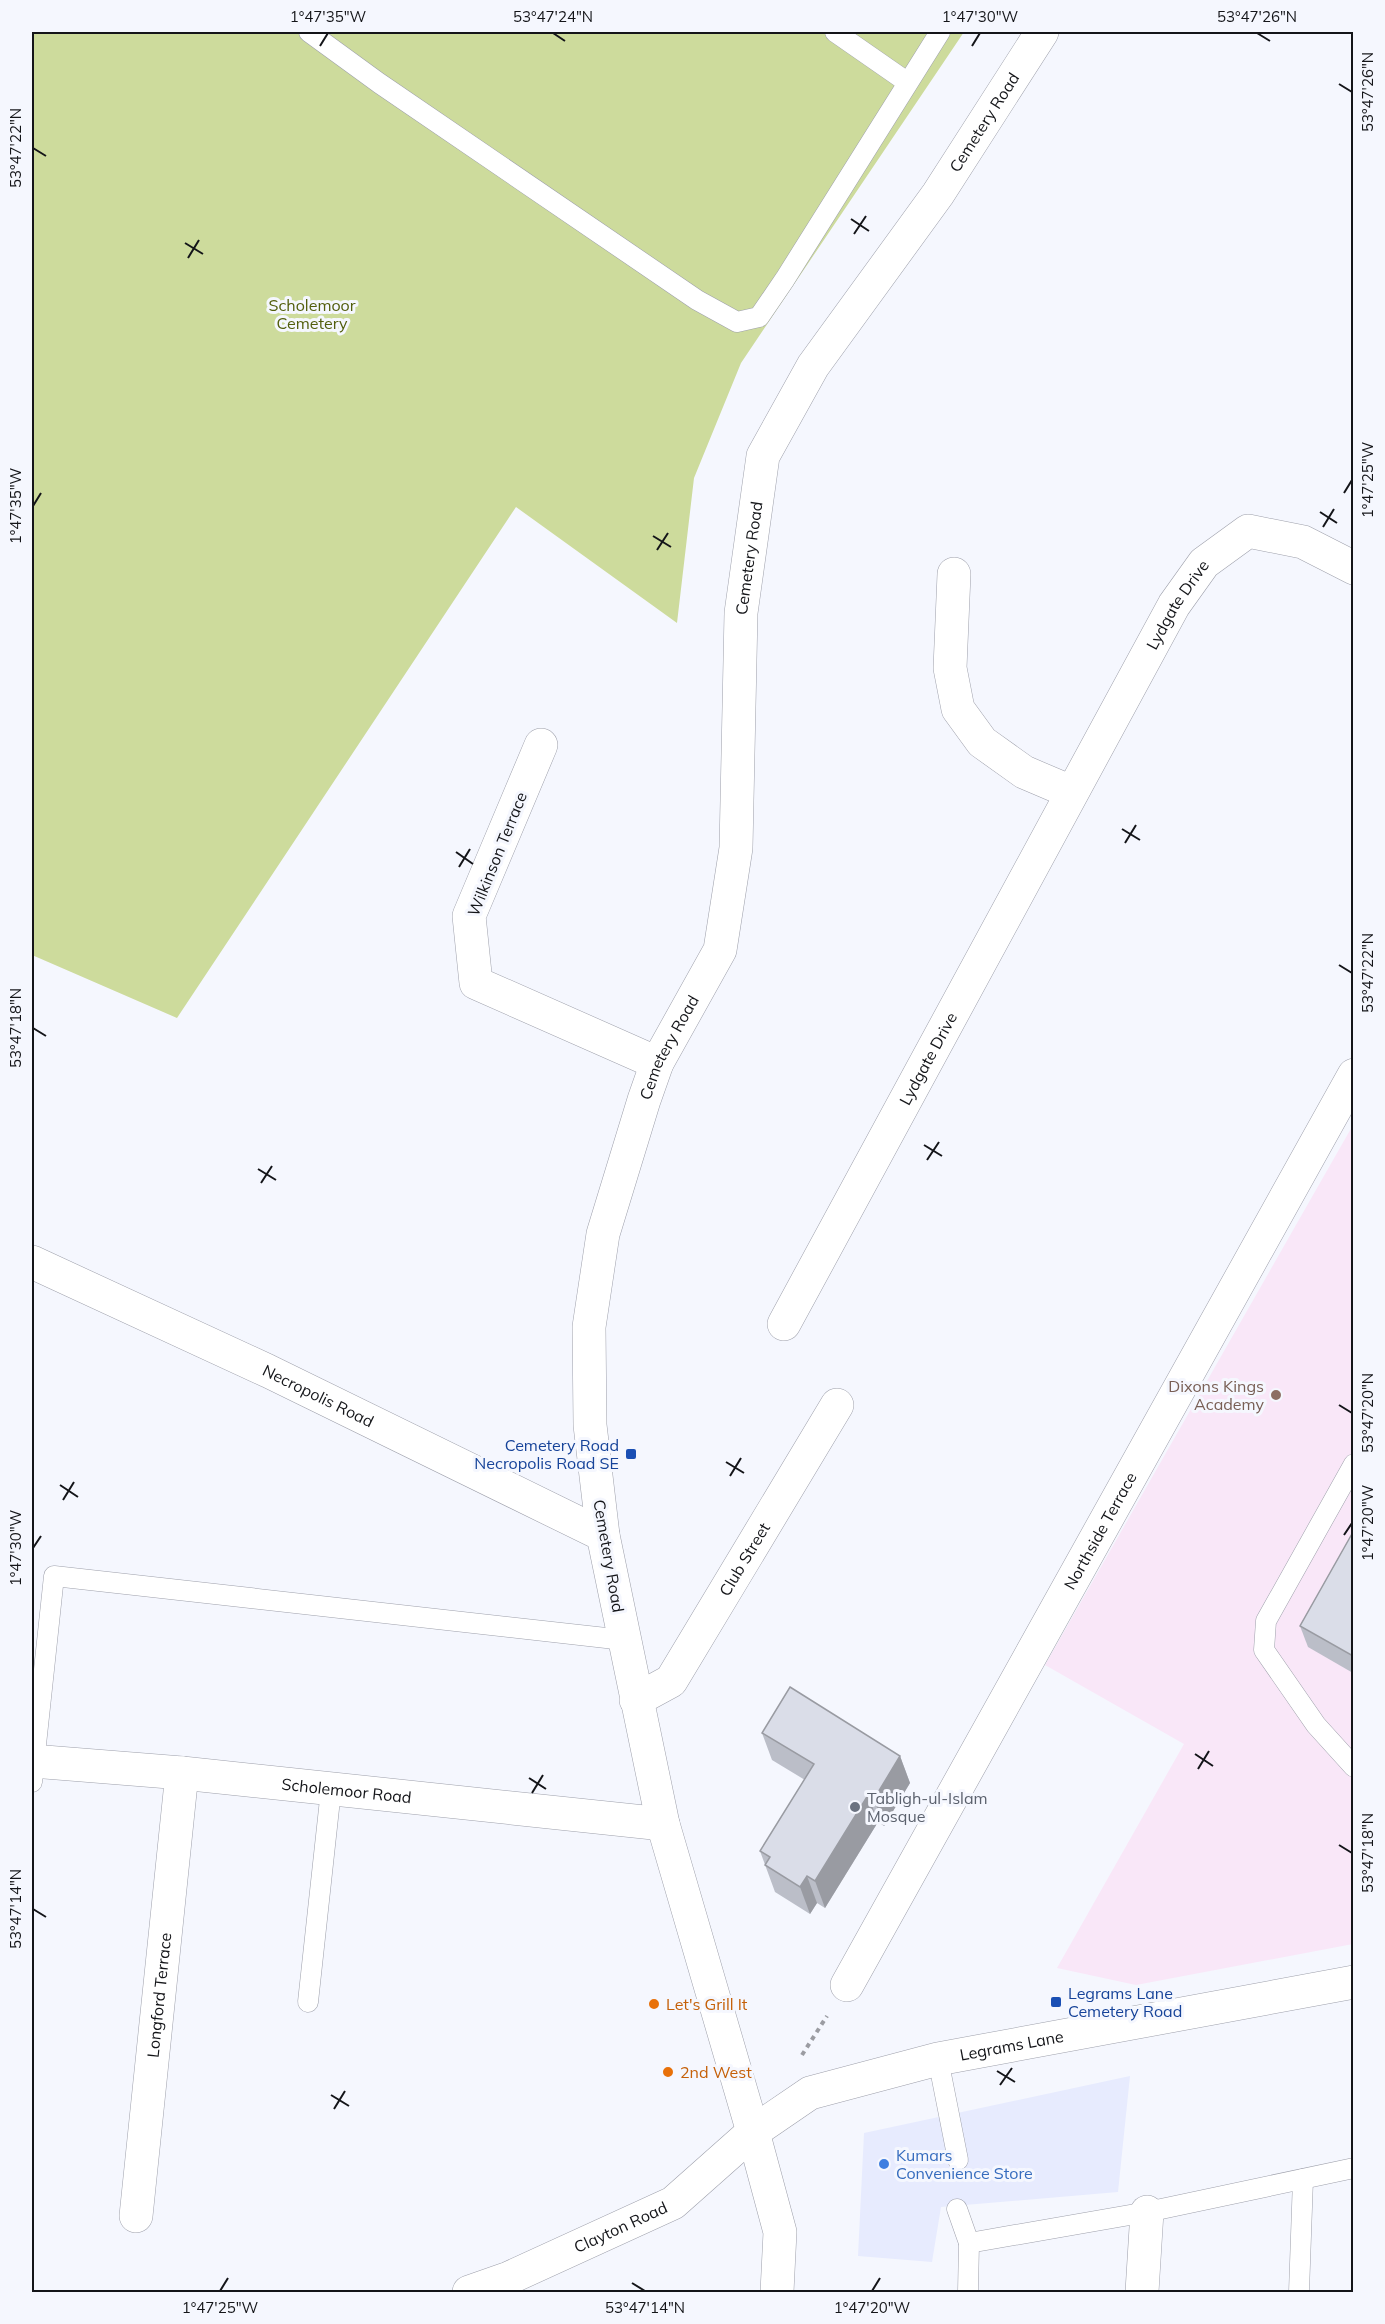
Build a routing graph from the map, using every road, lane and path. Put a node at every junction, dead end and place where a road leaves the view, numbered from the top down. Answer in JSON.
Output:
{"nodes":[{"id":1,"x":309,"y":32,"type":"edge"},
{"id":2,"x":835,"y":32,"type":"edge"},
{"id":3,"x":940,"y":32,"type":"edge"},
{"id":4,"x":1042,"y":32,"type":"edge"},
{"id":5,"x":907,"y":82,"type":"junction"},
{"id":6,"x":1353,"y":568,"type":"edge"},
{"id":7,"x":954,"y":574,"type":"dead end"},
{"id":8,"x":541,"y":746,"type":"dead end"},
{"id":9,"x":1071,"y":792,"type":"junction"},
{"id":10,"x":657,"y":1063,"type":"junction"},
{"id":11,"x":1353,"y":1075,"type":"edge"},
{"id":12,"x":32,"y":1262,"type":"edge"},
{"id":13,"x":784,"y":1324,"type":"dead end"},
{"id":14,"x":837,"y":1406,"type":"dead end"},
{"id":15,"x":1353,"y":1464,"type":"edge"},
{"id":16,"x":603,"y":1535,"type":"junction"},
{"id":17,"x":624,"y":1640,"type":"junction"},
{"id":18,"x":636,"y":1700,"type":"junction"},
{"id":19,"x":1353,"y":1767,"type":"edge"},
{"id":20,"x":32,"y":1768,"type":"edge"},
{"id":21,"x":182,"y":1773,"type":"junction"},
{"id":22,"x":331,"y":1790,"type":"junction"},
{"id":23,"x":663,"y":1824,"type":"junction"},
{"id":24,"x":1353,"y":1982,"type":"edge"},
{"id":25,"x":847,"y":1985,"type":"dead end"},
{"id":26,"x":308,"y":2002,"type":"dead end"},
{"id":27,"x":938,"y":2059,"type":"junction"},
{"id":28,"x":753,"y":2132,"type":"junction"},
{"id":29,"x":958,"y":2160,"type":"dead end"},
{"id":30,"x":1353,"y":2168,"type":"edge"},
{"id":31,"x":1303,"y":2179,"type":"junction"},
{"id":32,"x":957,"y":2209,"type":"dead end"},
{"id":33,"x":1147,"y":2212,"type":"junction"},
{"id":34,"x":136,"y":2216,"type":"dead end"},
{"id":35,"x":969,"y":2243,"type":"junction"},
{"id":36,"x":469,"y":2292,"type":"edge"},
{"id":37,"x":777,"y":2292,"type":"edge"},
{"id":38,"x":968,"y":2292,"type":"edge"},
{"id":39,"x":1142,"y":2292,"type":"edge"},
{"id":40,"x":1299,"y":2292,"type":"edge"}],
"edges":[{"from":1,"to":5,"type":"lane"},
{"from":2,"to":5,"type":"lane"},
{"from":3,"to":5,"type":"lane"},
{"from":4,"to":10,"type":"street","name":"Cemetery Road"},
{"from":6,"to":9,"type":"street","name":"Lydgate Drive"},
{"from":7,"to":9,"type":"street"},
{"from":8,"to":10,"type":"street","name":"Wilkinson Terrace"},
{"from":9,"to":13,"type":"street","name":"Lydgate Drive"},
{"from":10,"to":16,"type":"street","name":"Cemetery Road"},
{"from":11,"to":25,"type":"street","name":"Northside Terrace"},
{"from":12,"to":16,"type":"street","name":"Necropolis Road"},
{"from":14,"to":18,"type":"street","name":"Club Street"},
{"from":15,"to":19,"type":"lane"},
{"from":16,"to":17,"type":"street","name":"Cemetery Road"},
{"from":17,"to":18,"type":"street","name":"Cemetery Road"},
{"from":17,"to":20,"type":"lane"},
{"from":18,"to":23,"type":"street","name":"Cemetery Road"},
{"from":20,"to":21,"type":"street","name":"Scholemoor Road"},
{"from":21,"to":22,"type":"street","name":"Scholemoor Road"},
{"from":21,"to":34,"type":"street","name":"Longford Terrace"},
{"from":22,"to":23,"type":"street","name":"Scholemoor Road"},
{"from":22,"to":26,"type":"lane"},
{"from":23,"to":28,"type":"street","name":"Cemetery Road"},
{"from":24,"to":27,"type":"street","name":"Legrams Lane"},
{"from":27,"to":28,"type":"street","name":"Legrams Lane"},
{"from":27,"to":29,"type":"lane"},
{"from":28,"to":36,"type":"street","name":"Clayton Road"},
{"from":28,"to":37,"type":"street","name":"Cemetery Road"},
{"from":30,"to":31,"type":"lane"},
{"from":31,"to":33,"type":"lane"},
{"from":31,"to":40,"type":"lane"},
{"from":32,"to":35,"type":"lane"},
{"from":33,"to":35,"type":"lane"},
{"from":33,"to":39,"type":"street"},
{"from":35,"to":38,"type":"lane"}]}
